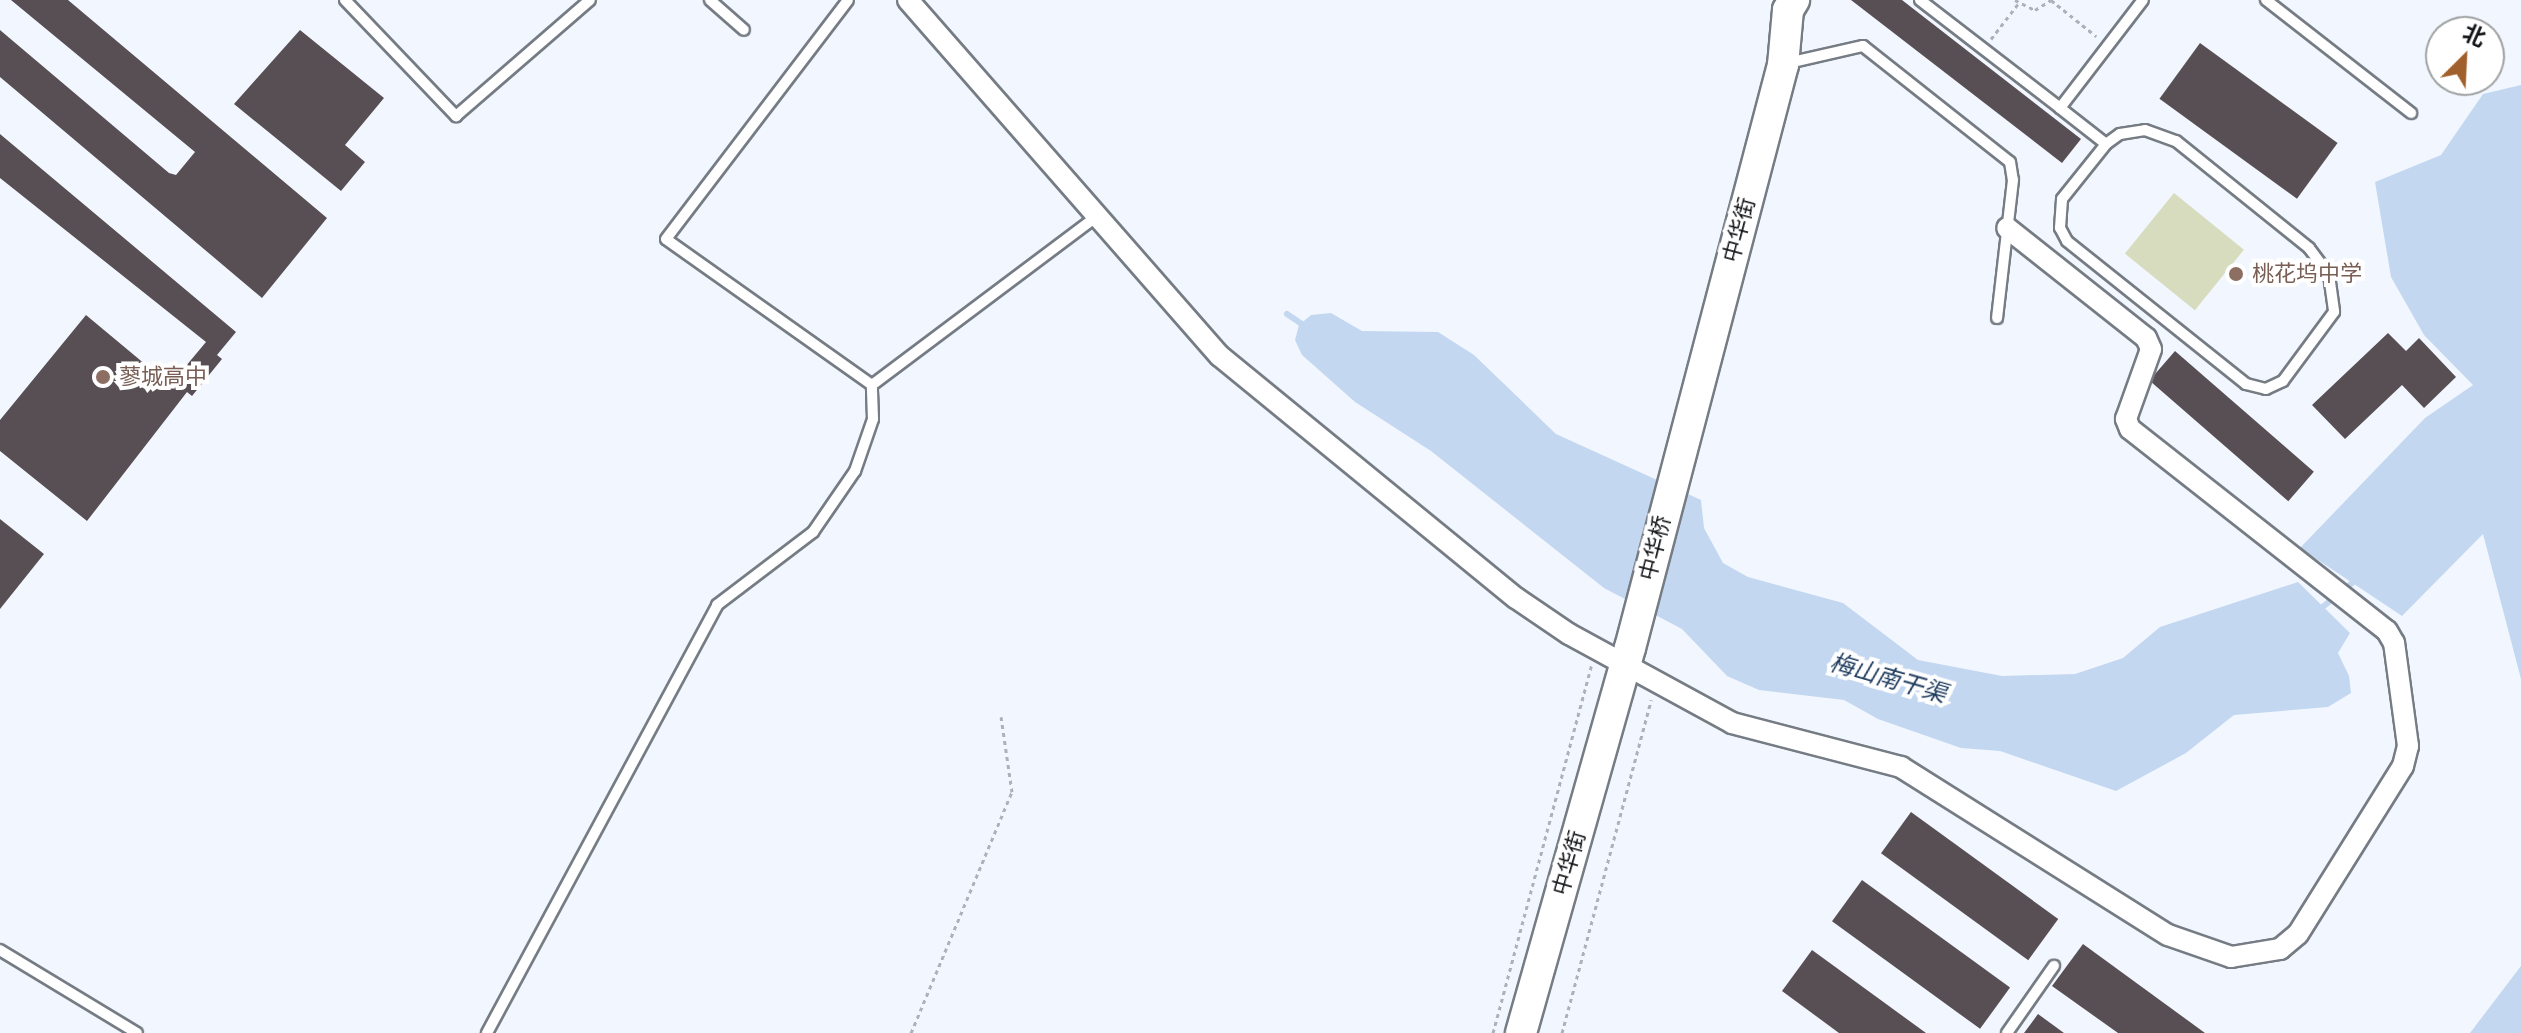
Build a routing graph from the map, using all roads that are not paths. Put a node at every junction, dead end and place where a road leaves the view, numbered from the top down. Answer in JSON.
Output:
{"nodes":[{"id":1,"x":345,"y":0,"type":"edge"},
{"id":2,"x":590,"y":0,"type":"edge"},
{"id":3,"x":710,"y":0,"type":"edge"},
{"id":4,"x":848,"y":0,"type":"edge"},
{"id":5,"x":908,"y":0,"type":"edge"},
{"id":6,"x":1920,"y":0,"type":"edge"},
{"id":7,"x":2143,"y":0,"type":"edge"},
{"id":8,"x":2266,"y":0,"type":"edge"},
{"id":9,"x":1791,"y":5,"type":"edge"},
{"id":10,"x":744,"y":30,"type":"dead end"},
{"id":11,"x":1783,"y":65,"type":"junction"},
{"id":12,"x":2060,"y":108,"type":"junction"},
{"id":13,"x":2411,"y":113,"type":"dead end"},
{"id":14,"x":2106,"y":144,"type":"junction"},
{"id":15,"x":1096,"y":217,"type":"junction"},
{"id":16,"x":2007,"y":228,"type":"junction"},
{"id":17,"x":1997,"y":318,"type":"dead end"},
{"id":18,"x":872,"y":385,"type":"junction"},
{"id":19,"x":1680,"y":448,"type":"joint"},
{"id":20,"x":1628,"y":657,"type":"junction"},
{"id":21,"x":0,"y":950,"type":"edge"},
{"id":22,"x":2054,"y":966,"type":"dead end"},
{"id":23,"x":137,"y":1033,"type":"edge"},
{"id":24,"x":487,"y":1033,"type":"edge"},
{"id":25,"x":1521,"y":1033,"type":"edge"},
{"id":26,"x":2007,"y":1033,"type":"edge"}],
"edges":[{"from":1,"to":2,"type":"lane"},
{"from":3,"to":10,"type":"lane"},
{"from":4,"to":18,"type":"lane"},
{"from":5,"to":15,"type":"street"},
{"from":6,"to":12,"type":"lane"},
{"from":7,"to":12,"type":"lane"},
{"from":8,"to":13,"type":"lane"},
{"from":9,"to":11,"type":"main road","name":"中华街"},
{"from":11,"to":16,"type":"lane"},
{"from":11,"to":19,"type":"main road","name":"中华街"},
{"from":12,"to":14,"type":"lane"},
{"from":14,"to":14,"type":"lane"},
{"from":15,"to":18,"type":"lane"},
{"from":15,"to":20,"type":"street"},
{"from":16,"to":17,"type":"lane"},
{"from":16,"to":20,"type":"street"},
{"from":18,"to":24,"type":"lane"},
{"from":19,"to":20,"type":"main road","name":"中华桥"},
{"from":20,"to":25,"type":"main road","name":"中华街"},
{"from":21,"to":23,"type":"lane"},
{"from":22,"to":26,"type":"lane"}]}
